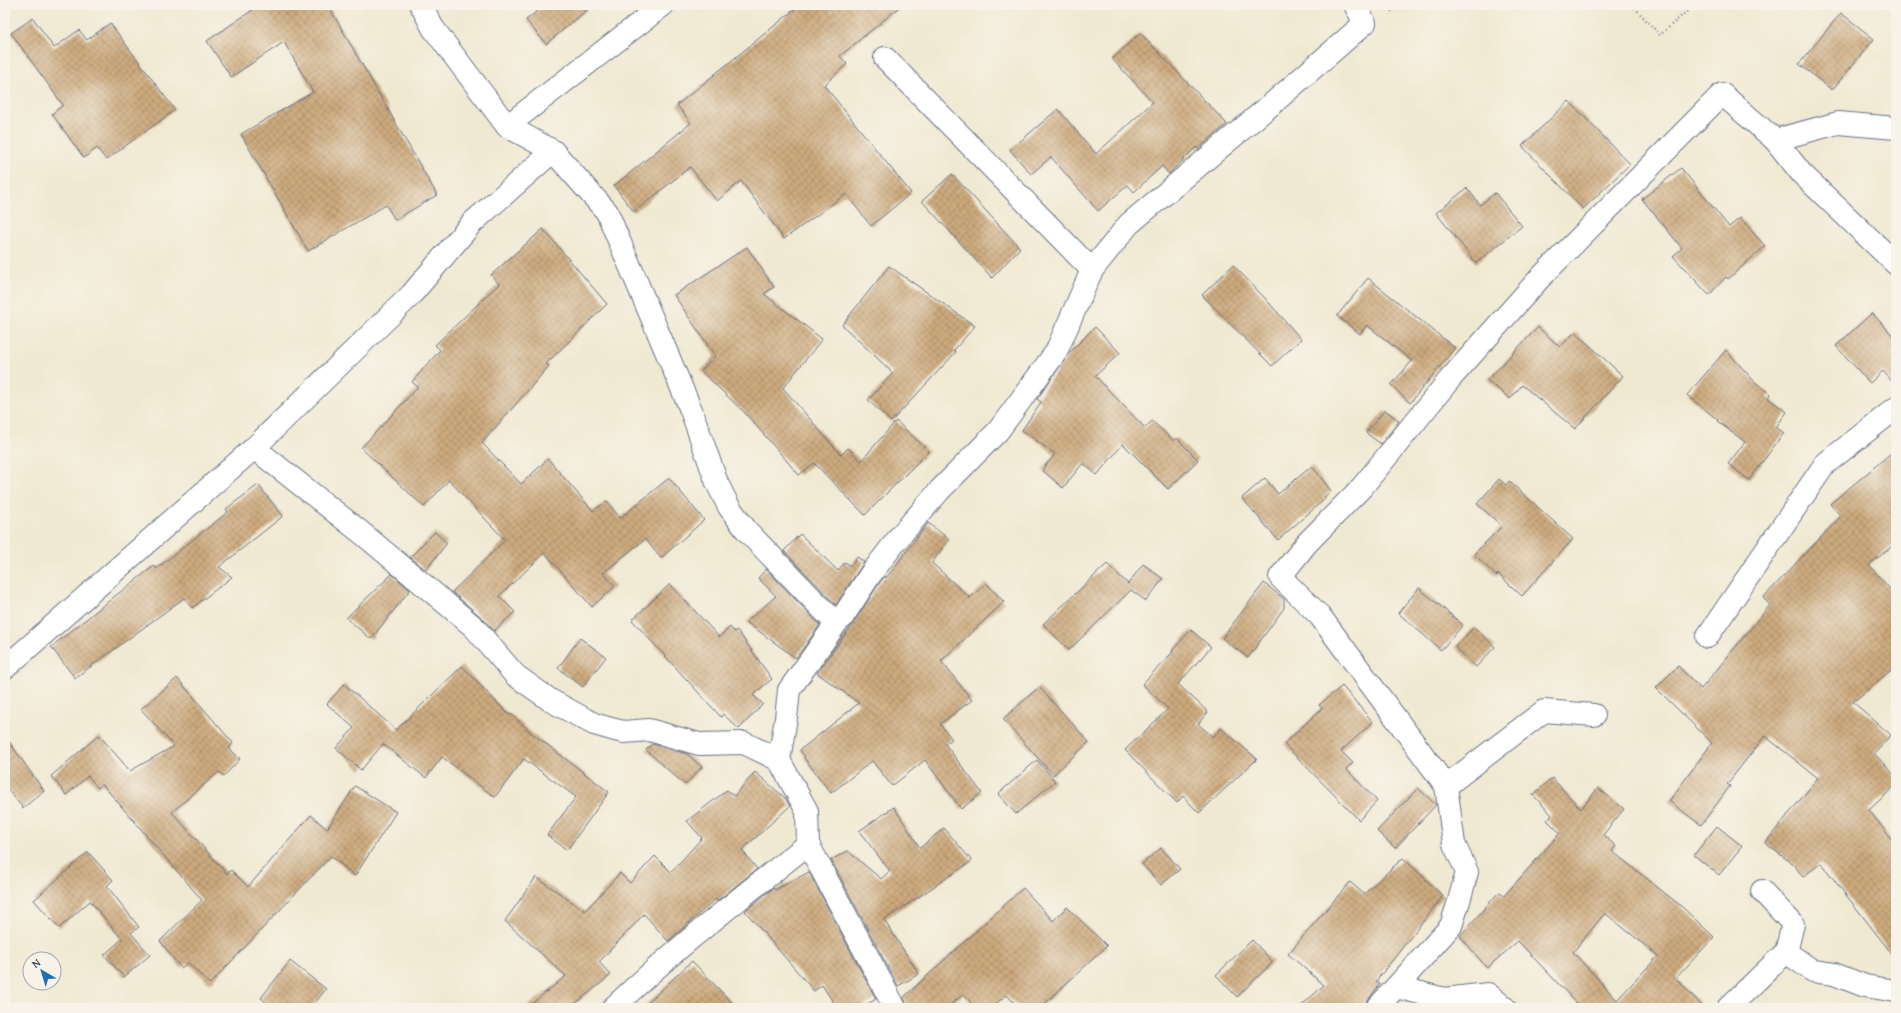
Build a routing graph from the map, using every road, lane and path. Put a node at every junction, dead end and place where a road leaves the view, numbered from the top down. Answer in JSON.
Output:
{"nodes":[{"id":1,"x":421,"y":5,"type":"edge"},
{"id":2,"x":663,"y":5,"type":"edge"},
{"id":3,"x":1355,"y":5,"type":"edge"},
{"id":4,"x":1632,"y":5,"type":"edge"},
{"id":5,"x":1694,"y":5,"type":"edge"},
{"id":6,"x":885,"y":58,"type":"dead end"},
{"id":7,"x":507,"y":126,"type":"junction"},
{"id":8,"x":1896,"y":128,"type":"edge"},
{"id":9,"x":1776,"y":140,"type":"junction"},
{"id":10,"x":553,"y":151,"type":"junction"},
{"id":11,"x":1896,"y":264,"type":"edge"},
{"id":12,"x":1092,"y":270,"type":"junction"},
{"id":13,"x":1896,"y":408,"type":"edge"},
{"id":14,"x":254,"y":448,"type":"junction"},
{"id":15,"x":838,"y":621,"type":"junction"},
{"id":16,"x":1708,"y":637,"type":"dead end"},
{"id":17,"x":5,"y":668,"type":"edge"},
{"id":18,"x":1594,"y":715,"type":"dead end"},
{"id":19,"x":779,"y":760,"type":"junction"},
{"id":20,"x":1446,"y":786,"type":"junction"},
{"id":21,"x":808,"y":844,"type":"junction"},
{"id":22,"x":1762,"y":892,"type":"dead end"},
{"id":23,"x":1786,"y":952,"type":"junction"},
{"id":24,"x":1397,"y":987,"type":"junction"},
{"id":25,"x":1896,"y":991,"type":"edge"},
{"id":26,"x":613,"y":1008,"type":"edge"},
{"id":27,"x":895,"y":1008,"type":"edge"},
{"id":28,"x":1377,"y":1008,"type":"edge"},
{"id":29,"x":1505,"y":1008,"type":"edge"},
{"id":30,"x":1728,"y":1008,"type":"edge"}],
"edges":[{"from":1,"to":7,"type":"street"},
{"from":2,"to":7,"type":"street"},
{"from":3,"to":12,"type":"street"},
{"from":4,"to":5,"type":"path"},
{"from":6,"to":12,"type":"street"},
{"from":7,"to":10,"type":"street"},
{"from":8,"to":9,"type":"street"},
{"from":9,"to":11,"type":"street"},
{"from":9,"to":20,"type":"street"},
{"from":10,"to":14,"type":"street"},
{"from":10,"to":15,"type":"street"},
{"from":12,"to":15,"type":"street"},
{"from":13,"to":16,"type":"street"},
{"from":14,"to":17,"type":"street"},
{"from":14,"to":19,"type":"street"},
{"from":15,"to":19,"type":"street"},
{"from":18,"to":20,"type":"street"},
{"from":19,"to":21,"type":"street"},
{"from":20,"to":24,"type":"street"},
{"from":21,"to":26,"type":"street"},
{"from":21,"to":27,"type":"street"},
{"from":22,"to":23,"type":"street"},
{"from":23,"to":25,"type":"street"},
{"from":23,"to":30,"type":"street"},
{"from":24,"to":28,"type":"street"},
{"from":24,"to":29,"type":"street"}]}
